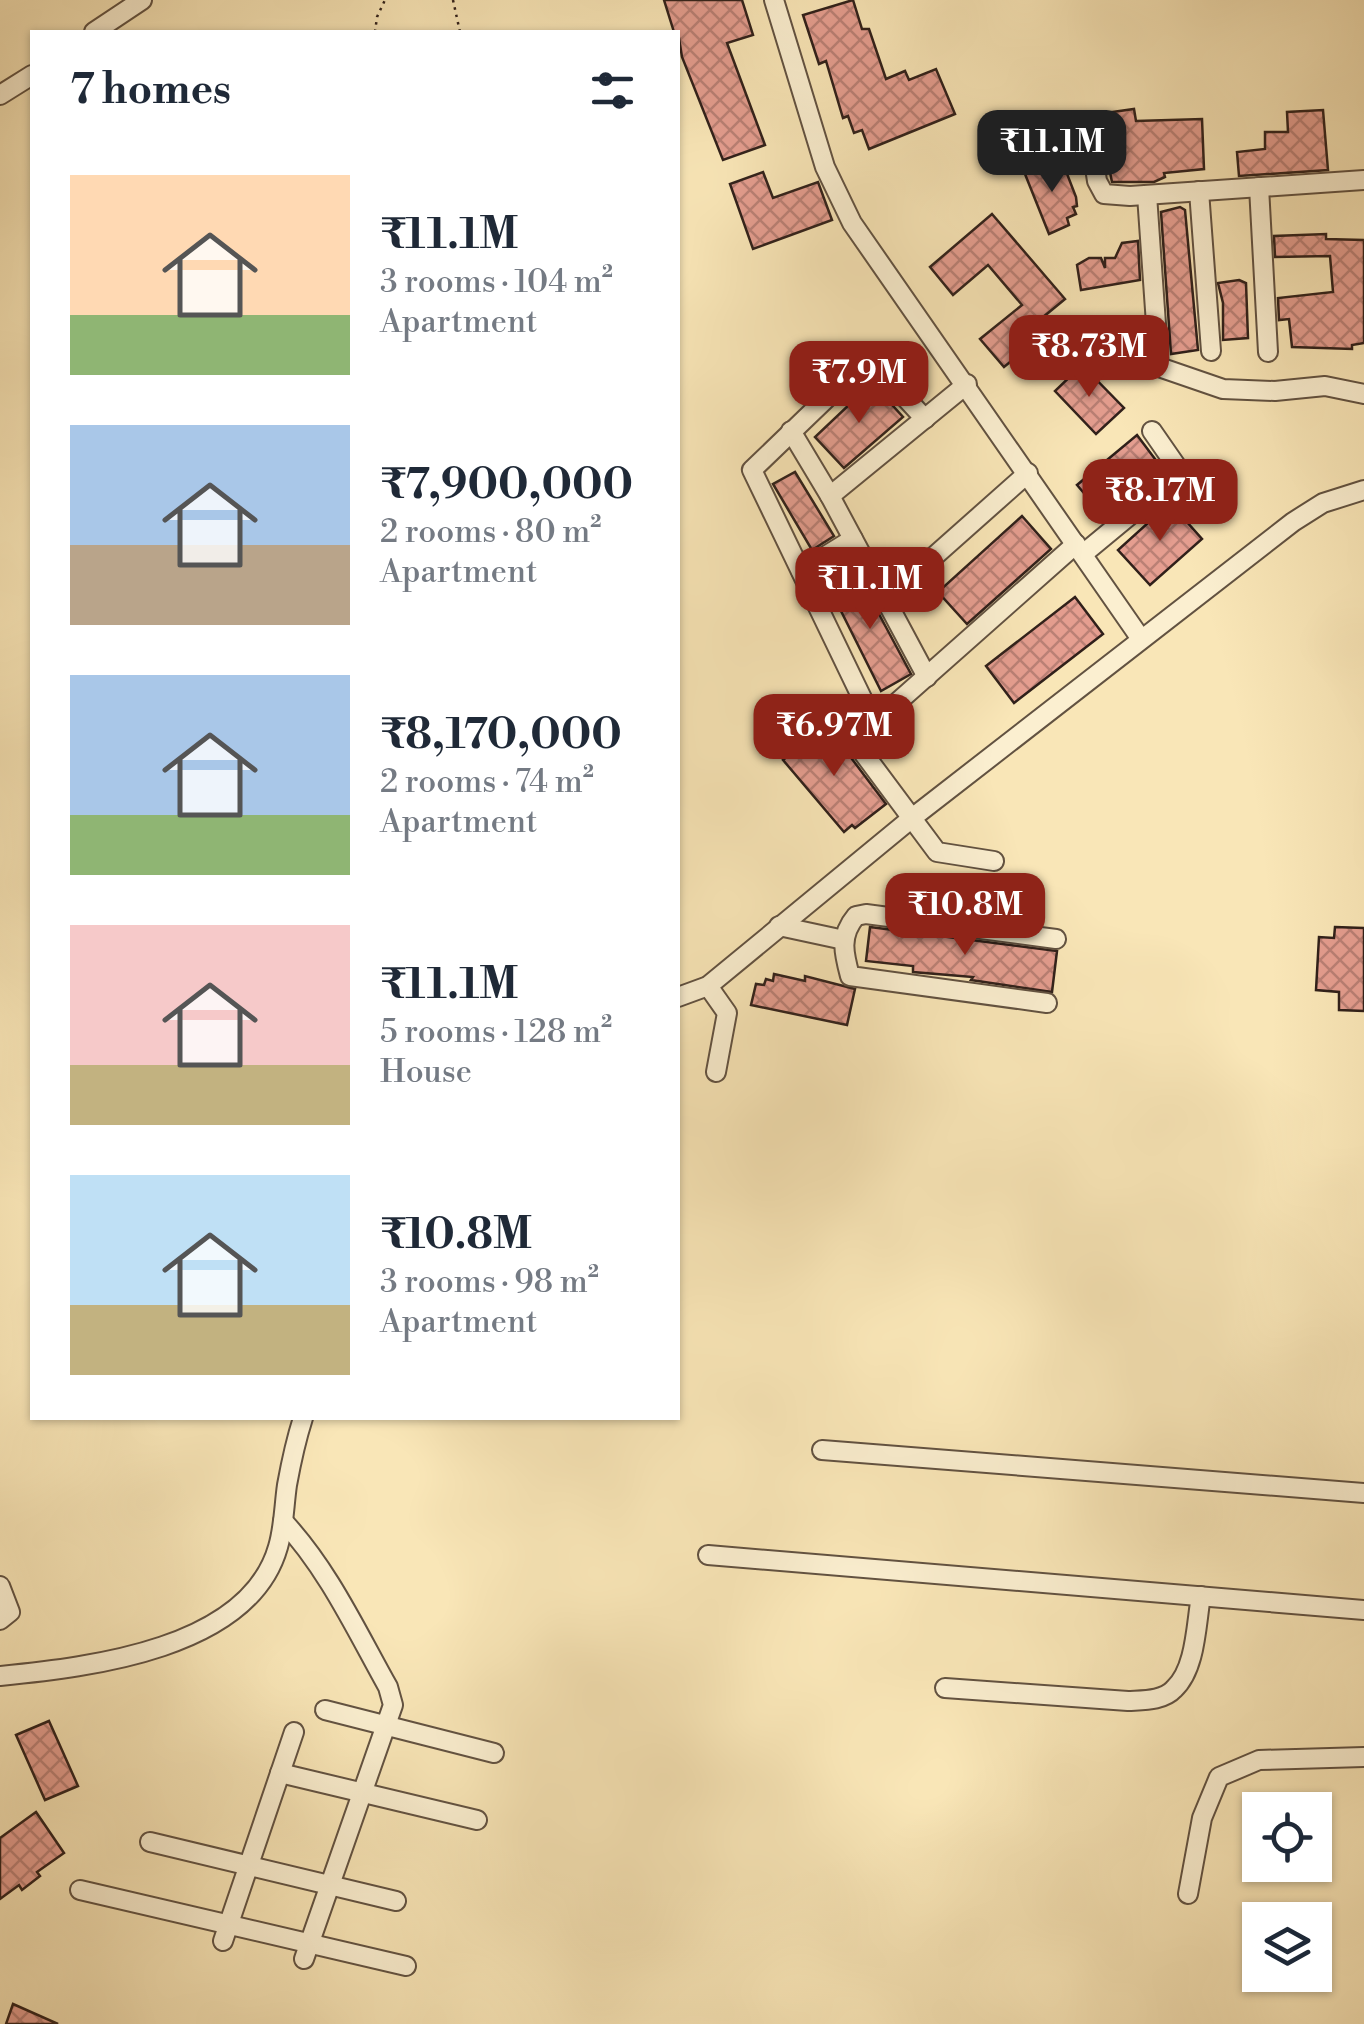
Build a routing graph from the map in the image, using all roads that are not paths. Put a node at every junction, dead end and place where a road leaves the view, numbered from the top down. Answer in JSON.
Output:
{"nodes":[{"id":1,"x":142,"y":0,"type":"edge"},
{"id":2,"x":774,"y":0,"type":"edge"},
{"id":3,"x":97,"y":30,"type":"edge"},
{"id":4,"x":30,"y":76,"type":"edge"},
{"id":5,"x":0,"y":95,"type":"edge"},
{"id":6,"x":1088,"y":121,"type":"dead end"},
{"id":7,"x":1364,"y":180,"type":"edge"},
{"id":8,"x":1259,"y":187,"type":"junction"},
{"id":9,"x":1199,"y":191,"type":"junction"},
{"id":10,"x":1147,"y":195,"type":"junction"},
{"id":11,"x":1210,"y":351,"type":"dead end"},
{"id":12,"x":1268,"y":352,"type":"dead end"},
{"id":13,"x":967,"y":384,"type":"junction"},
{"id":14,"x":1364,"y":394,"type":"edge"},
{"id":15,"x":925,"y":419,"type":"junction"},
{"id":16,"x":791,"y":431,"type":"junction"},
{"id":17,"x":1152,"y":431,"type":"dead end"},
{"id":18,"x":1028,"y":473,"type":"junction"},
{"id":19,"x":1181,"y":473,"type":"junction"},
{"id":20,"x":1364,"y":490,"type":"edge"},
{"id":21,"x":830,"y":496,"type":"junction"},
{"id":22,"x":1204,"y":506,"type":"dead end"},
{"id":23,"x":853,"y":539,"type":"junction"},
{"id":24,"x":1080,"y":549,"type":"junction"},
{"id":25,"x":801,"y":571,"type":"junction"},
{"id":26,"x":885,"y":600,"type":"junction"},
{"id":27,"x":1141,"y":639,"type":"junction"},
{"id":28,"x":927,"y":677,"type":"junction"},
{"id":29,"x":774,"y":744,"type":"dead end"},
{"id":30,"x":912,"y":818,"type":"junction"},
{"id":31,"x":994,"y":861,"type":"dead end"},
{"id":32,"x":780,"y":926,"type":"junction"},
{"id":33,"x":1056,"y":939,"type":"dead end"},
{"id":34,"x":844,"y":940,"type":"junction"},
{"id":35,"x":708,"y":986,"type":"junction"},
{"id":36,"x":680,"y":997,"type":"edge"},
{"id":37,"x":1047,"y":1003,"type":"dead end"},
{"id":38,"x":716,"y":1072,"type":"dead end"},
{"id":39,"x":299,"y":1421,"type":"edge"},
{"id":40,"x":822,"y":1450,"type":"dead end"},
{"id":41,"x":1364,"y":1492,"type":"edge"},
{"id":42,"x":283,"y":1521,"type":"junction"},
{"id":43,"x":708,"y":1556,"type":"dead end"},
{"id":44,"x":0,"y":1586,"type":"edge"},
{"id":45,"x":1201,"y":1596,"type":"junction"},
{"id":46,"x":1364,"y":1610,"type":"edge"},
{"id":47,"x":0,"y":1620,"type":"edge"},
{"id":48,"x":0,"y":1676,"type":"edge"},
{"id":49,"x":945,"y":1688,"type":"dead end"},
{"id":50,"x":325,"y":1710,"type":"dead end"},
{"id":51,"x":387,"y":1726,"type":"junction"},
{"id":52,"x":294,"y":1732,"type":"dead end"},
{"id":53,"x":494,"y":1753,"type":"dead end"},
{"id":54,"x":1364,"y":1758,"type":"edge"},
{"id":55,"x":280,"y":1773,"type":"junction"},
{"id":56,"x":363,"y":1793,"type":"junction"},
{"id":57,"x":477,"y":1820,"type":"dead end"},
{"id":58,"x":150,"y":1842,"type":"dead end"},
{"id":59,"x":248,"y":1866,"type":"junction"},
{"id":60,"x":330,"y":1886,"type":"junction"},
{"id":61,"x":80,"y":1890,"type":"dead end"},
{"id":62,"x":1188,"y":1894,"type":"dead end"},
{"id":63,"x":396,"y":1901,"type":"dead end"},
{"id":64,"x":225,"y":1934,"type":"junction"},
{"id":65,"x":307,"y":1951,"type":"junction"},
{"id":66,"x":406,"y":1966,"type":"dead end"}],
"edges":[{"from":1,"to":3,"type":"street"},
{"from":2,"to":13,"type":"street"},
{"from":4,"to":5,"type":"street"},
{"from":6,"to":10,"type":"street"},
{"from":7,"to":8,"type":"street"},
{"from":8,"to":9,"type":"street"},
{"from":8,"to":12,"type":"street"},
{"from":9,"to":10,"type":"street"},
{"from":9,"to":11,"type":"street"},
{"from":10,"to":14,"type":"street"},
{"from":13,"to":15,"type":"street"},
{"from":13,"to":18,"type":"street"},
{"from":15,"to":16,"type":"street"},
{"from":15,"to":21,"type":"street"},
{"from":16,"to":21,"type":"street"},
{"from":16,"to":25,"type":"street"},
{"from":17,"to":19,"type":"street"},
{"from":18,"to":24,"type":"street"},
{"from":18,"to":26,"type":"street"},
{"from":19,"to":22,"type":"street"},
{"from":19,"to":24,"type":"street"},
{"from":20,"to":27,"type":"street"},
{"from":21,"to":23,"type":"street"},
{"from":23,"to":25,"type":"street"},
{"from":23,"to":26,"type":"street"},
{"from":24,"to":27,"type":"street"},
{"from":24,"to":28,"type":"street"},
{"from":25,"to":28,"type":"street"},
{"from":26,"to":28,"type":"street"},
{"from":27,"to":30,"type":"street"},
{"from":29,"to":30,"type":"street"},
{"from":30,"to":31,"type":"street"},
{"from":30,"to":32,"type":"street"},
{"from":32,"to":34,"type":"street"},
{"from":32,"to":35,"type":"street"},
{"from":33,"to":34,"type":"street"},
{"from":34,"to":37,"type":"street"},
{"from":35,"to":36,"type":"street"},
{"from":35,"to":38,"type":"street"},
{"from":39,"to":42,"type":"street"},
{"from":40,"to":41,"type":"street"},
{"from":42,"to":48,"type":"street"},
{"from":42,"to":51,"type":"street"},
{"from":43,"to":45,"type":"street"},
{"from":44,"to":47,"type":"street"},
{"from":45,"to":46,"type":"street"},
{"from":45,"to":49,"type":"street"},
{"from":50,"to":51,"type":"street"},
{"from":51,"to":53,"type":"street"},
{"from":51,"to":56,"type":"street"},
{"from":52,"to":55,"type":"street"},
{"from":54,"to":62,"type":"street"},
{"from":55,"to":56,"type":"street"},
{"from":55,"to":59,"type":"street"},
{"from":56,"to":57,"type":"street"},
{"from":56,"to":60,"type":"street"},
{"from":58,"to":59,"type":"street"},
{"from":59,"to":60,"type":"street"},
{"from":59,"to":64,"type":"street"},
{"from":60,"to":63,"type":"street"},
{"from":60,"to":65,"type":"street"},
{"from":61,"to":64,"type":"street"},
{"from":64,"to":65,"type":"street"},
{"from":65,"to":66,"type":"street"}]}
